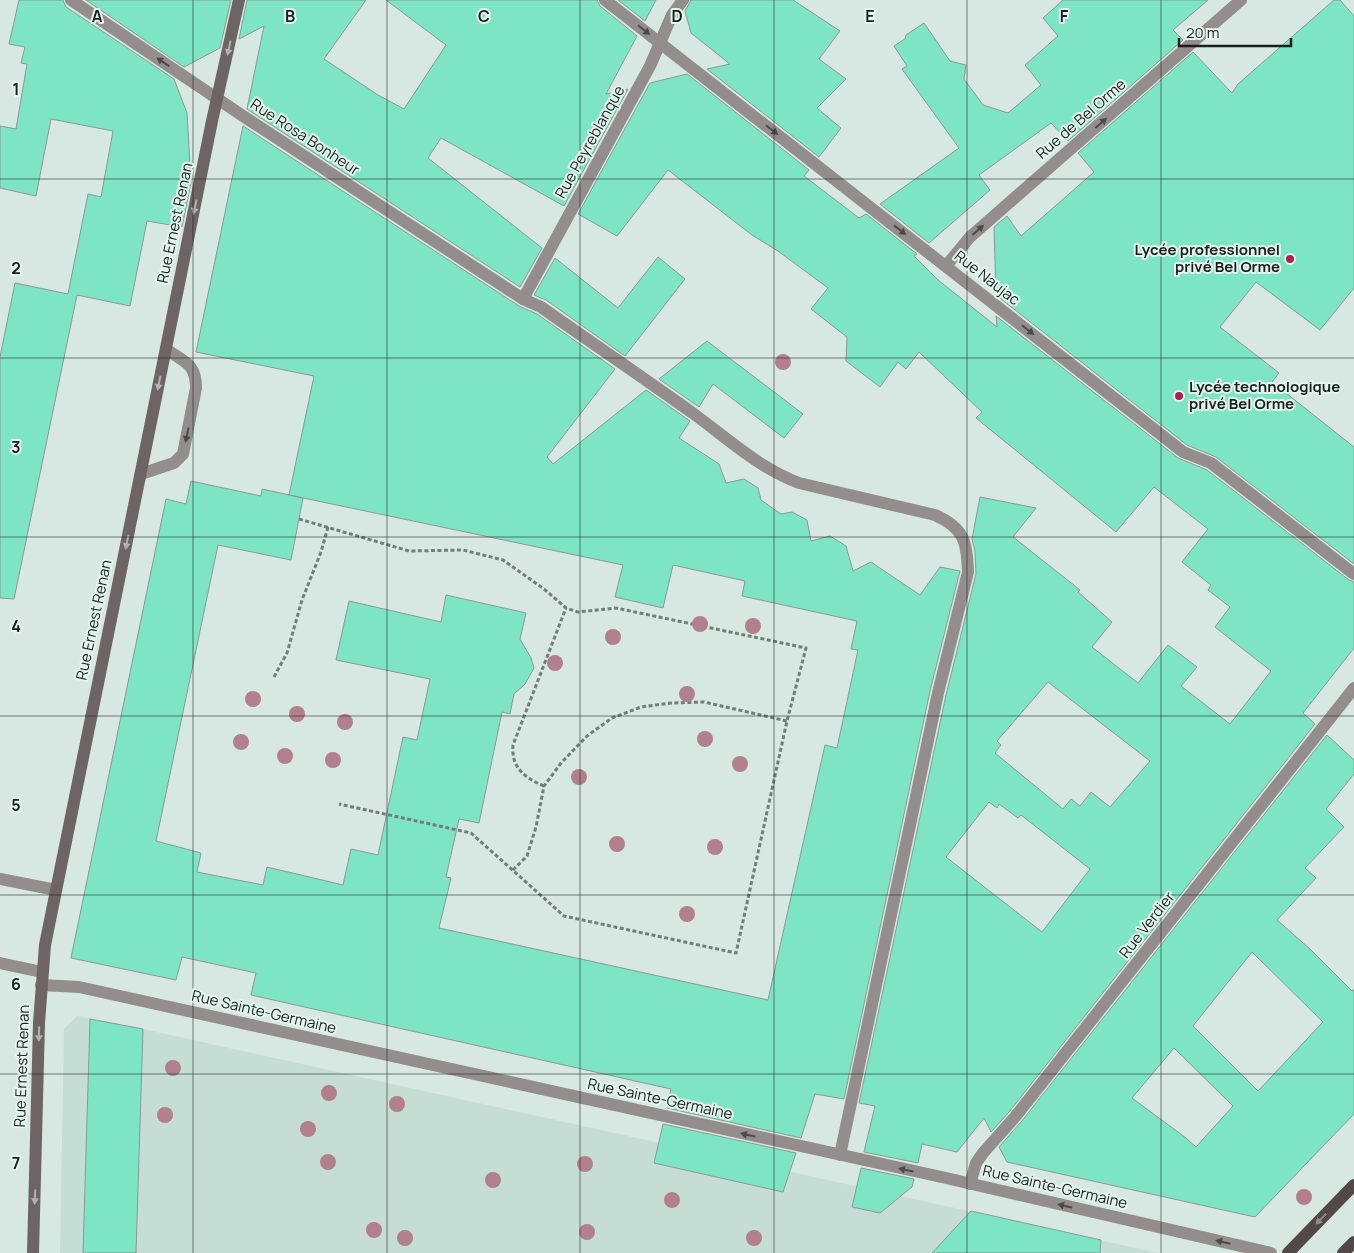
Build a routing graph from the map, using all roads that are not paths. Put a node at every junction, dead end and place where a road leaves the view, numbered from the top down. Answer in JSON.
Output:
{"nodes":[{"id":1,"x":71,"y":0,"type":"edge"},
{"id":2,"x":239,"y":0,"type":"edge"},
{"id":3,"x":605,"y":0,"type":"edge"},
{"id":4,"x":683,"y":0,"type":"edge"},
{"id":5,"x":1241,"y":0,"type":"edge"},
{"id":6,"x":660,"y":44,"type":"junction"},
{"id":7,"x":219,"y":98,"type":"junction"},
{"id":8,"x":946,"y":266,"type":"junction"},
{"id":9,"x":523,"y":299,"type":"junction"},
{"id":10,"x":166,"y":349,"type":"junction"},
{"id":11,"x":141,"y":474,"type":"junction"},
{"id":12,"x":1354,"y":574,"type":"edge"},
{"id":13,"x":1354,"y":688,"type":"edge"},
{"id":14,"x":0,"y":879,"type":"edge"},
{"id":15,"x":56,"y":890,"type":"junction"},
{"id":16,"x":0,"y":963,"type":"edge"},
{"id":17,"x":42,"y":972,"type":"junction"},
{"id":18,"x":41,"y":985,"type":"junction"},
{"id":19,"x":840,"y":1155,"type":"junction"},
{"id":20,"x":970,"y":1184,"type":"junction"},
{"id":21,"x":1354,"y":1185,"type":"edge"},
{"id":22,"x":1354,"y":1242,"type":"edge"},
{"id":23,"x":33,"y":1253,"type":"edge"},
{"id":24,"x":1271,"y":1253,"type":"edge"},
{"id":25,"x":1288,"y":1253,"type":"edge"},
{"id":26,"x":1343,"y":1253,"type":"edge"}],
"edges":[{"from":7,"to":1,"type":"street","name":"Rue Rosa Bonheur","one_way":true},
{"from":2,"to":7,"type":"street","name":"Rue Ernest Renan","one_way":true},
{"from":3,"to":6,"type":"street","name":"Rue Naujac","one_way":true},
{"from":4,"to":6,"type":"street","name":"Rue Peyreblanque"},
{"from":8,"to":5,"type":"street","name":"Rue de Bel Orme","one_way":true},
{"from":6,"to":8,"type":"street","name":"Rue Naujac","one_way":true},
{"from":6,"to":9,"type":"street","name":"Rue Peyreblanque"},
{"from":7,"to":9,"type":"street","name":"Rue Rosa Bonheur"},
{"from":7,"to":10,"type":"street","name":"Rue Ernest Renan","one_way":true},
{"from":8,"to":12,"type":"street","name":"Rue Naujac","one_way":true},
{"from":9,"to":19,"type":"street","name":"Rue Rosa Bonheur"},
{"from":10,"to":11,"type":"street","name":"Rue Ernest Renan","one_way":true},
{"from":10,"to":11,"type":"street","one_way":true},
{"from":11,"to":15,"type":"street","name":"Rue Ernest Renan","one_way":true},
{"from":13,"to":20,"type":"street","name":"Rue Verdier"},
{"from":14,"to":15,"type":"street"},
{"from":15,"to":17,"type":"street","name":"Rue Ernest Renan"},
{"from":16,"to":17,"type":"street"},
{"from":17,"to":18,"type":"street","name":"Rue Ernest Renan"},
{"from":19,"to":18,"type":"street","name":"Rue Sainte-Germaine","one_way":true},
{"from":18,"to":23,"type":"street","name":"Rue Ernest Renan","one_way":true},
{"from":20,"to":19,"type":"street","name":"Rue Sainte-Germaine","one_way":true},
{"from":24,"to":20,"type":"street","name":"Rue Sainte-Germaine","one_way":true},
{"from":21,"to":25,"type":"main road","one_way":true},
{"from":22,"to":26,"type":"main road"}]}
